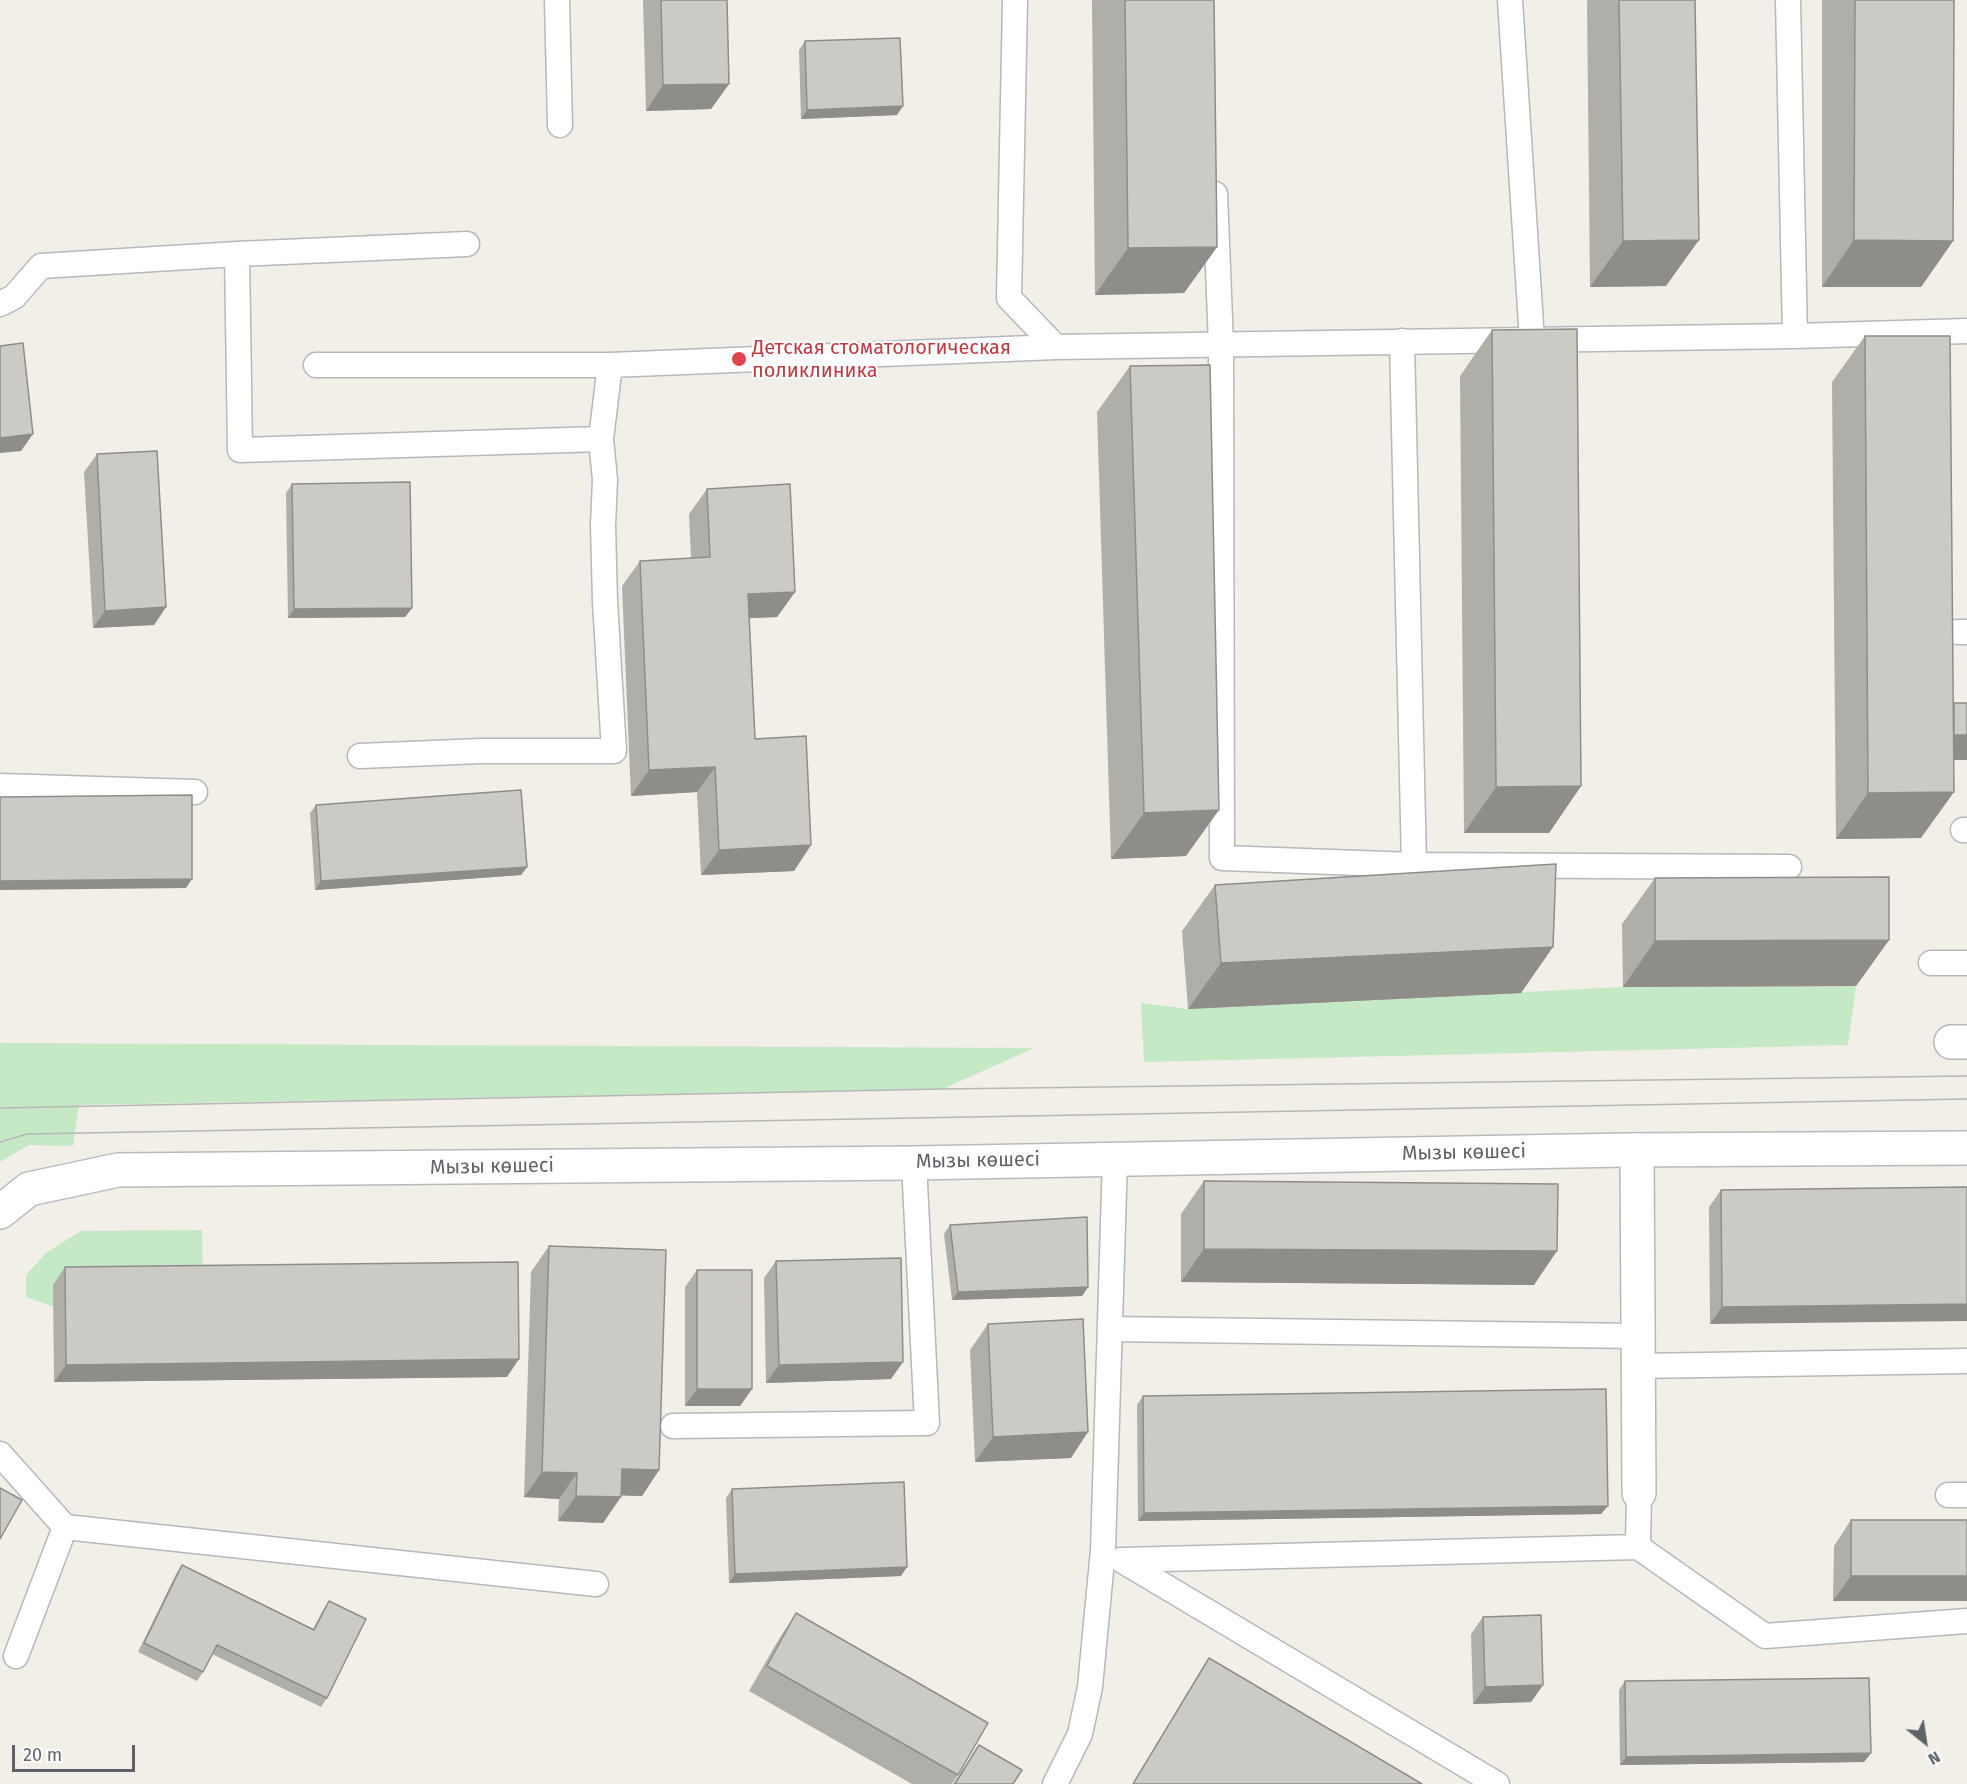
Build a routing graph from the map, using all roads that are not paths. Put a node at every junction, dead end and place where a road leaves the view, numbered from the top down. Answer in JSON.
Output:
{"nodes":[{"id":1,"x":557,"y":0,"type":"edge"},
{"id":2,"x":1015,"y":0,"type":"edge"},
{"id":3,"x":1510,"y":0,"type":"edge"},
{"id":4,"x":1788,"y":0,"type":"edge"},
{"id":5,"x":560,"y":125,"type":"dead end"},
{"id":6,"x":1215,"y":170,"type":"edge"},
{"id":7,"x":467,"y":244,"type":"dead end"},
{"id":8,"x":237,"y":254,"type":"junction"},
{"id":9,"x":0,"y":304,"type":"edge"},
{"id":10,"x":1967,"y":331,"type":"edge"},
{"id":11,"x":1795,"y":336,"type":"junction"},
{"id":12,"x":1532,"y":340,"type":"junction"},
{"id":13,"x":1402,"y":341,"type":"junction"},
{"id":14,"x":1221,"y":344,"type":"junction"},
{"id":15,"x":1056,"y":347,"type":"junction"},
{"id":16,"x":316,"y":365,"type":"dead end"},
{"id":17,"x":610,"y":365,"type":"junction"},
{"id":18,"x":601,"y":438,"type":"junction"},
{"id":19,"x":360,"y":756,"type":"dead end"},
{"id":20,"x":0,"y":786,"type":"edge"},
{"id":21,"x":195,"y":792,"type":"dead end"},
{"id":22,"x":1414,"y":865,"type":"junction"},
{"id":23,"x":1789,"y":867,"type":"dead end"},
{"id":24,"x":1931,"y":963,"type":"dead end"},
{"id":25,"x":1967,"y":963,"type":"edge"},
{"id":26,"x":1967,"y":1148,"type":"edge"},
{"id":27,"x":1637,"y":1150,"type":"junction"},
{"id":28,"x":1115,"y":1158,"type":"junction"},
{"id":29,"x":914,"y":1163,"type":"junction"},
{"id":30,"x":0,"y":1212,"type":"edge"},
{"id":31,"x":1110,"y":1329,"type":"junction"},
{"id":32,"x":1637,"y":1351,"type":"junction"},
{"id":33,"x":1967,"y":1361,"type":"edge"},
{"id":34,"x":673,"y":1426,"type":"dead end"},
{"id":35,"x":0,"y":1454,"type":"edge"},
{"id":36,"x":1639,"y":1493,"type":"joint"},
{"id":37,"x":65,"y":1527,"type":"junction"},
{"id":38,"x":1638,"y":1547,"type":"junction"},
{"id":39,"x":1112,"y":1555,"type":"junction"},
{"id":40,"x":596,"y":1584,"type":"dead end"},
{"id":41,"x":1967,"y":1621,"type":"edge"},
{"id":42,"x":16,"y":1656,"type":"dead end"},
{"id":43,"x":1055,"y":1784,"type":"edge"},
{"id":44,"x":1497,"y":1784,"type":"edge"}],
"edges":[{"from":1,"to":5,"type":"lane"},
{"from":2,"to":15,"type":"lane"},
{"from":3,"to":12,"type":"lane"},
{"from":4,"to":11,"type":"lane"},
{"from":6,"to":14,"type":"lane"},
{"from":7,"to":8,"type":"lane"},
{"from":8,"to":9,"type":"lane"},
{"from":8,"to":18,"type":"lane"},
{"from":10,"to":11,"type":"lane"},
{"from":11,"to":12,"type":"lane"},
{"from":12,"to":13,"type":"lane"},
{"from":13,"to":14,"type":"lane"},
{"from":13,"to":22,"type":"lane"},
{"from":14,"to":15,"type":"lane"},
{"from":14,"to":22,"type":"lane"},
{"from":15,"to":17,"type":"lane"},
{"from":16,"to":17,"type":"lane"},
{"from":17,"to":18,"type":"lane"},
{"from":18,"to":19,"type":"lane"},
{"from":20,"to":21,"type":"lane"},
{"from":22,"to":23,"type":"lane"},
{"from":24,"to":25,"type":"lane"},
{"from":26,"to":27,"type":"main road","name":"Мызы көшесі"},
{"from":27,"to":28,"type":"main road","name":"Мызы көшесі"},
{"from":27,"to":32,"type":"main road"},
{"from":28,"to":29,"type":"main road","name":"Мызы көшесі"},
{"from":28,"to":31,"type":"lane"},
{"from":29,"to":30,"type":"main road","name":"Мызы көшесі"},
{"from":29,"to":34,"type":"lane"},
{"from":31,"to":32,"type":"lane"},
{"from":31,"to":39,"type":"lane"},
{"from":32,"to":33,"type":"lane"},
{"from":32,"to":36,"type":"main road"},
{"from":35,"to":37,"type":"lane"},
{"from":36,"to":38,"type":"lane"},
{"from":37,"to":40,"type":"lane"},
{"from":37,"to":42,"type":"lane"},
{"from":38,"to":39,"type":"lane"},
{"from":38,"to":41,"type":"lane"},
{"from":39,"to":43,"type":"lane"},
{"from":39,"to":44,"type":"lane"}]}
